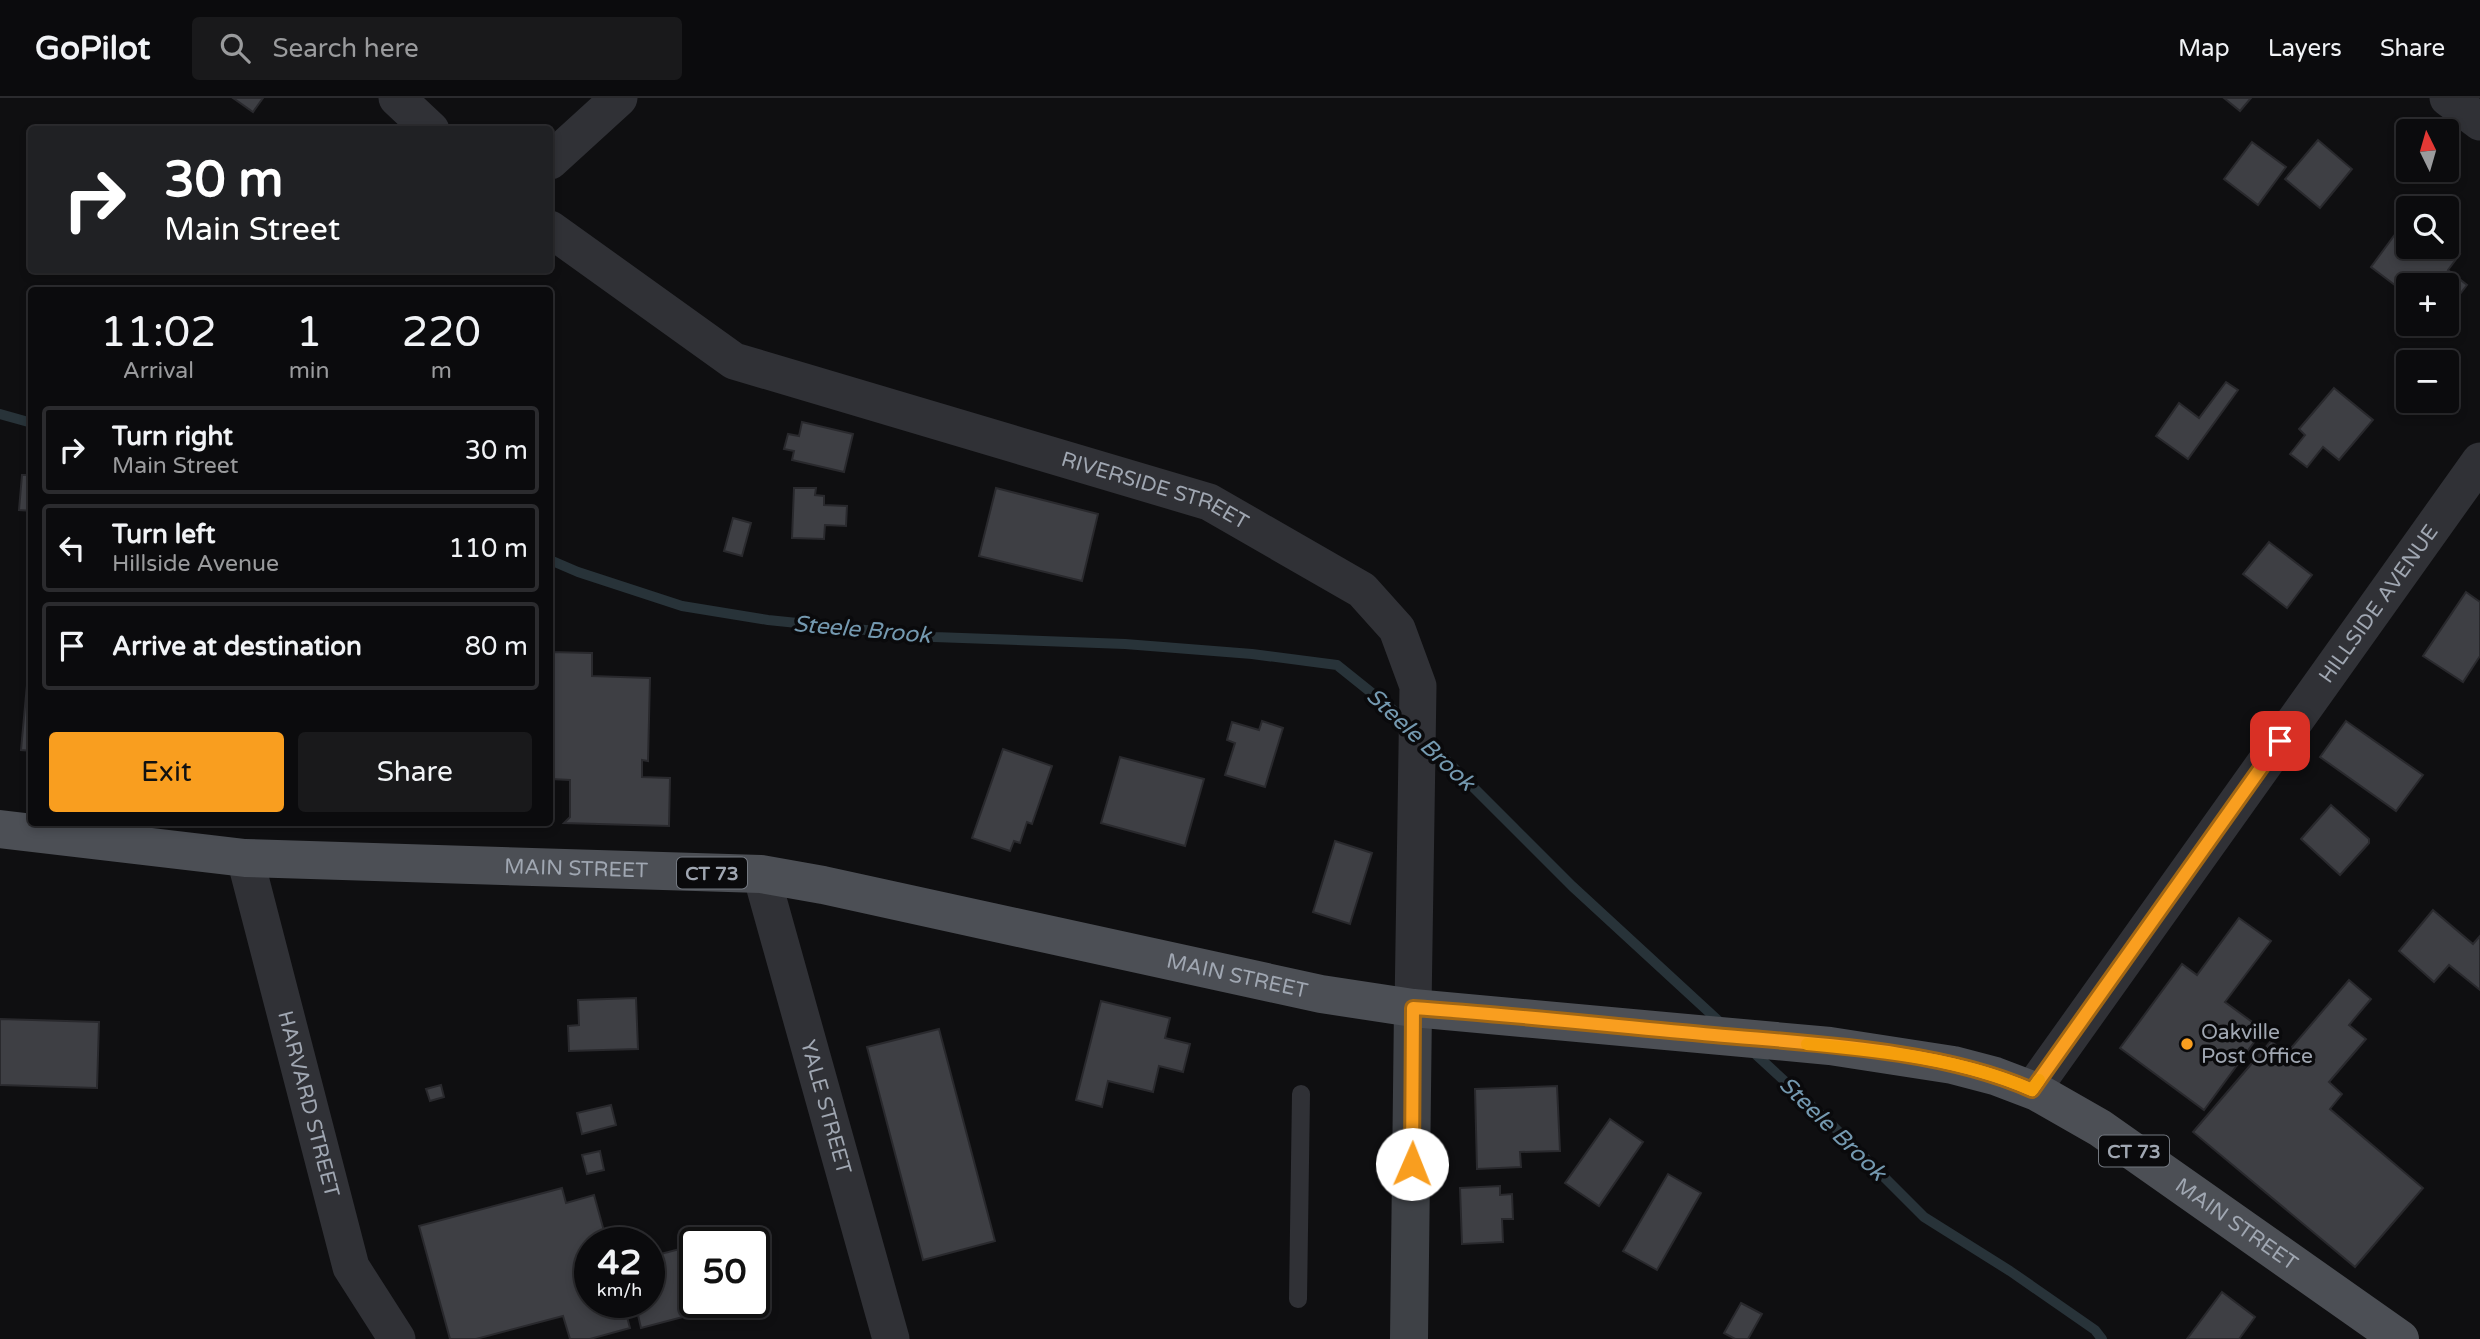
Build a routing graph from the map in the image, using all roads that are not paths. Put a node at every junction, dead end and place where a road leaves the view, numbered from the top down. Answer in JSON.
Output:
{"nodes":[{"id":1,"x":397,"y":98,"type":"edge"},
{"id":2,"x":619,"y":98,"type":"edge"},
{"id":3,"x":2448,"y":98,"type":"edge"},
{"id":4,"x":2480,"y":122,"type":"edge"},
{"id":5,"x":428,"y":126,"type":"edge"},
{"id":6,"x":553,"y":158,"type":"edge"},
{"id":7,"x":553,"y":231,"type":"edge"},
{"id":8,"x":2480,"y":461,"type":"edge"},
{"id":9,"x":0,"y":829,"type":"edge"},
{"id":10,"x":245,"y":858,"type":"junction"},
{"id":11,"x":761,"y":874,"type":"junction"},
{"id":12,"x":1413,"y":1008,"type":"junction"},
{"id":13,"x":2032,"y":1090,"type":"junction"},
{"id":14,"x":1301,"y":1094,"type":"dead end"},
{"id":15,"x":1298,"y":1299,"type":"dead end"},
{"id":16,"x":397,"y":1339,"type":"edge"},
{"id":17,"x":891,"y":1339,"type":"edge"},
{"id":18,"x":1409,"y":1339,"type":"edge"},
{"id":19,"x":2400,"y":1339,"type":"edge"}],
"edges":[{"from":1,"to":5,"type":"street"},
{"from":2,"to":6,"type":"street"},
{"from":3,"to":4,"type":"street"},
{"from":7,"to":12,"type":"street","name":"RIVERSIDE STREET"},
{"from":8,"to":13,"type":"street","name":"HILLSIDE AVENUE"},
{"from":9,"to":10,"type":"main road","name":"MAIN STREET","number":"CT 73"},
{"from":10,"to":11,"type":"main road","name":"MAIN STREET","number":"CT 73"},
{"from":10,"to":16,"type":"street","name":"HARVARD STREET"},
{"from":11,"to":12,"type":"main road","name":"MAIN STREET","number":"CT 73"},
{"from":11,"to":17,"type":"street","name":"YALE STREET"},
{"from":12,"to":13,"type":"main road","name":"MAIN STREET","number":"CT 73"},
{"from":12,"to":18,"type":"main road"},
{"from":13,"to":19,"type":"main road","name":"MAIN STREET","number":"CT 73"},
{"from":14,"to":15,"type":"lane"}]}
